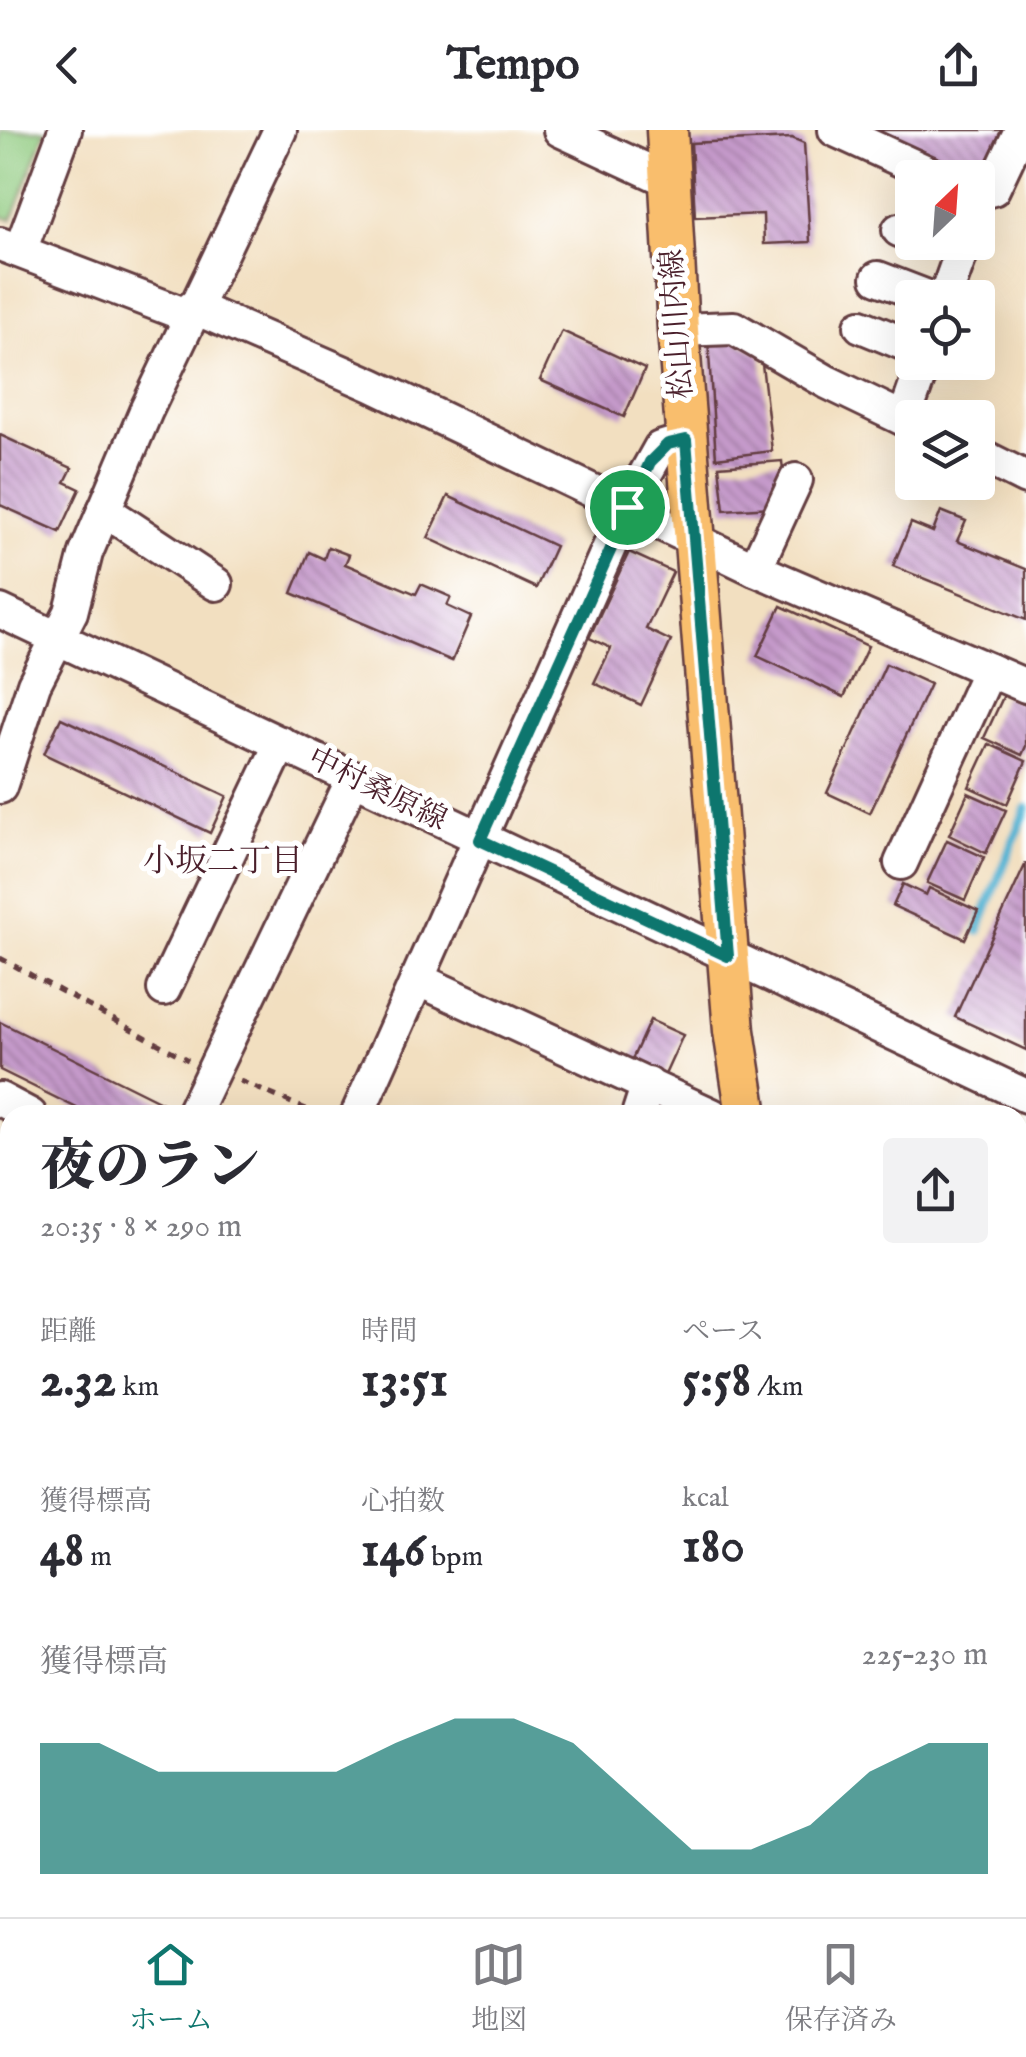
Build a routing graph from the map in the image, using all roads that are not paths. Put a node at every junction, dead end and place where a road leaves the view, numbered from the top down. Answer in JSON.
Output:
{"nodes":[{"id":1,"x":65,"y":130,"type":"edge"},
{"id":2,"x":280,"y":130,"type":"edge"},
{"id":3,"x":560,"y":130,"type":"edge"},
{"id":4,"x":667,"y":130,"type":"edge"},
{"id":5,"x":834,"y":130,"type":"edge"},
{"id":6,"x":1021,"y":130,"type":"edge"},
{"id":7,"x":900,"y":160,"type":"edge"},
{"id":8,"x":670,"y":182,"type":"junction"},
{"id":9,"x":995,"y":185,"type":"edge"},
{"id":10,"x":10,"y":247,"type":"edge"},
{"id":11,"x":878,"y":278,"type":"dead end"},
{"id":12,"x":895,"y":285,"type":"edge"},
{"id":13,"x":191,"y":312,"type":"junction"},
{"id":14,"x":860,"y":326,"type":"dead end"},
{"id":15,"x":678,"y":330,"type":"junction"},
{"id":16,"x":895,"y":340,"type":"edge"},
{"id":17,"x":895,"y":415,"type":"edge"},
{"id":18,"x":686,"y":440,"type":"junction"},
{"id":19,"x":995,"y":462,"type":"edge"},
{"id":20,"x":1026,"y":478,"type":"edge"},
{"id":21,"x":796,"y":480,"type":"dead end"},
{"id":22,"x":627,"y":507,"type":"junction"},
{"id":23,"x":104,"y":510,"type":"junction"},
{"id":24,"x":694,"y":539,"type":"junction"},
{"id":25,"x":754,"y":569,"type":"junction"},
{"id":26,"x":216,"y":584,"type":"dead end"},
{"id":27,"x":0,"y":610,"type":"edge"},
{"id":28,"x":58,"y":637,"type":"junction"},
{"id":29,"x":988,"y":670,"type":"junction"},
{"id":30,"x":1026,"y":686,"type":"edge"},
{"id":31,"x":281,"y":743,"type":"junction"},
{"id":32,"x":2,"y":775,"type":"edge"},
{"id":33,"x":354,"y":778,"type":"junction"},
{"id":34,"x":480,"y":840,"type":"junction"},
{"id":35,"x":902,"y":863,"type":"dead end"},
{"id":36,"x":728,"y":956,"type":"junction"},
{"id":37,"x":417,"y":979,"type":"junction"},
{"id":38,"x":164,"y":989,"type":"dead end"},
{"id":39,"x":1026,"y":1096,"type":"edge"},
{"id":40,"x":643,"y":1100,"type":"edge"},
{"id":41,"x":197,"y":1105,"type":"edge"},
{"id":42,"x":361,"y":1105,"type":"edge"},
{"id":43,"x":746,"y":1105,"type":"edge"}],
"edges":[{"from":1,"to":10,"type":"street"},
{"from":2,"to":13,"type":"street"},
{"from":3,"to":8,"type":"street"},
{"from":4,"to":8,"type":"main road","name":"松山川内線"},
{"from":5,"to":7,"type":"street"},
{"from":6,"to":9,"type":"street"},
{"from":8,"to":15,"type":"main road","name":"松山川内線"},
{"from":10,"to":13,"type":"street"},
{"from":11,"to":12,"type":"street"},
{"from":13,"to":22,"type":"street"},
{"from":13,"to":23,"type":"street"},
{"from":14,"to":16,"type":"street"},
{"from":15,"to":17,"type":"street"},
{"from":15,"to":18,"type":"main road","name":"松山川内線"},
{"from":18,"to":22,"type":"street"},
{"from":18,"to":24,"type":"main road","name":"松山川内線"},
{"from":19,"to":20,"type":"street"},
{"from":21,"to":25,"type":"street"},
{"from":22,"to":24,"type":"street"},
{"from":22,"to":34,"type":"street"},
{"from":23,"to":26,"type":"street"},
{"from":23,"to":28,"type":"street"},
{"from":24,"to":25,"type":"street"},
{"from":24,"to":36,"type":"main road","name":"松山川内線"},
{"from":25,"to":29,"type":"street"},
{"from":27,"to":28,"type":"street","name":"中村桑原線"},
{"from":28,"to":31,"type":"street","name":"中村桑原線"},
{"from":28,"to":32,"type":"street"},
{"from":29,"to":30,"type":"street"},
{"from":29,"to":35,"type":"street"},
{"from":31,"to":33,"type":"street","name":"中村桑原線"},
{"from":31,"to":38,"type":"street"},
{"from":33,"to":34,"type":"street","name":"中村桑原線"},
{"from":33,"to":41,"type":"street"},
{"from":34,"to":36,"type":"street","name":"中村桑原線"},
{"from":34,"to":37,"type":"street"},
{"from":36,"to":39,"type":"street","name":"中村桑原線"},
{"from":36,"to":43,"type":"main road","name":"松山川内線"},
{"from":37,"to":40,"type":"street"},
{"from":37,"to":42,"type":"street"}]}
